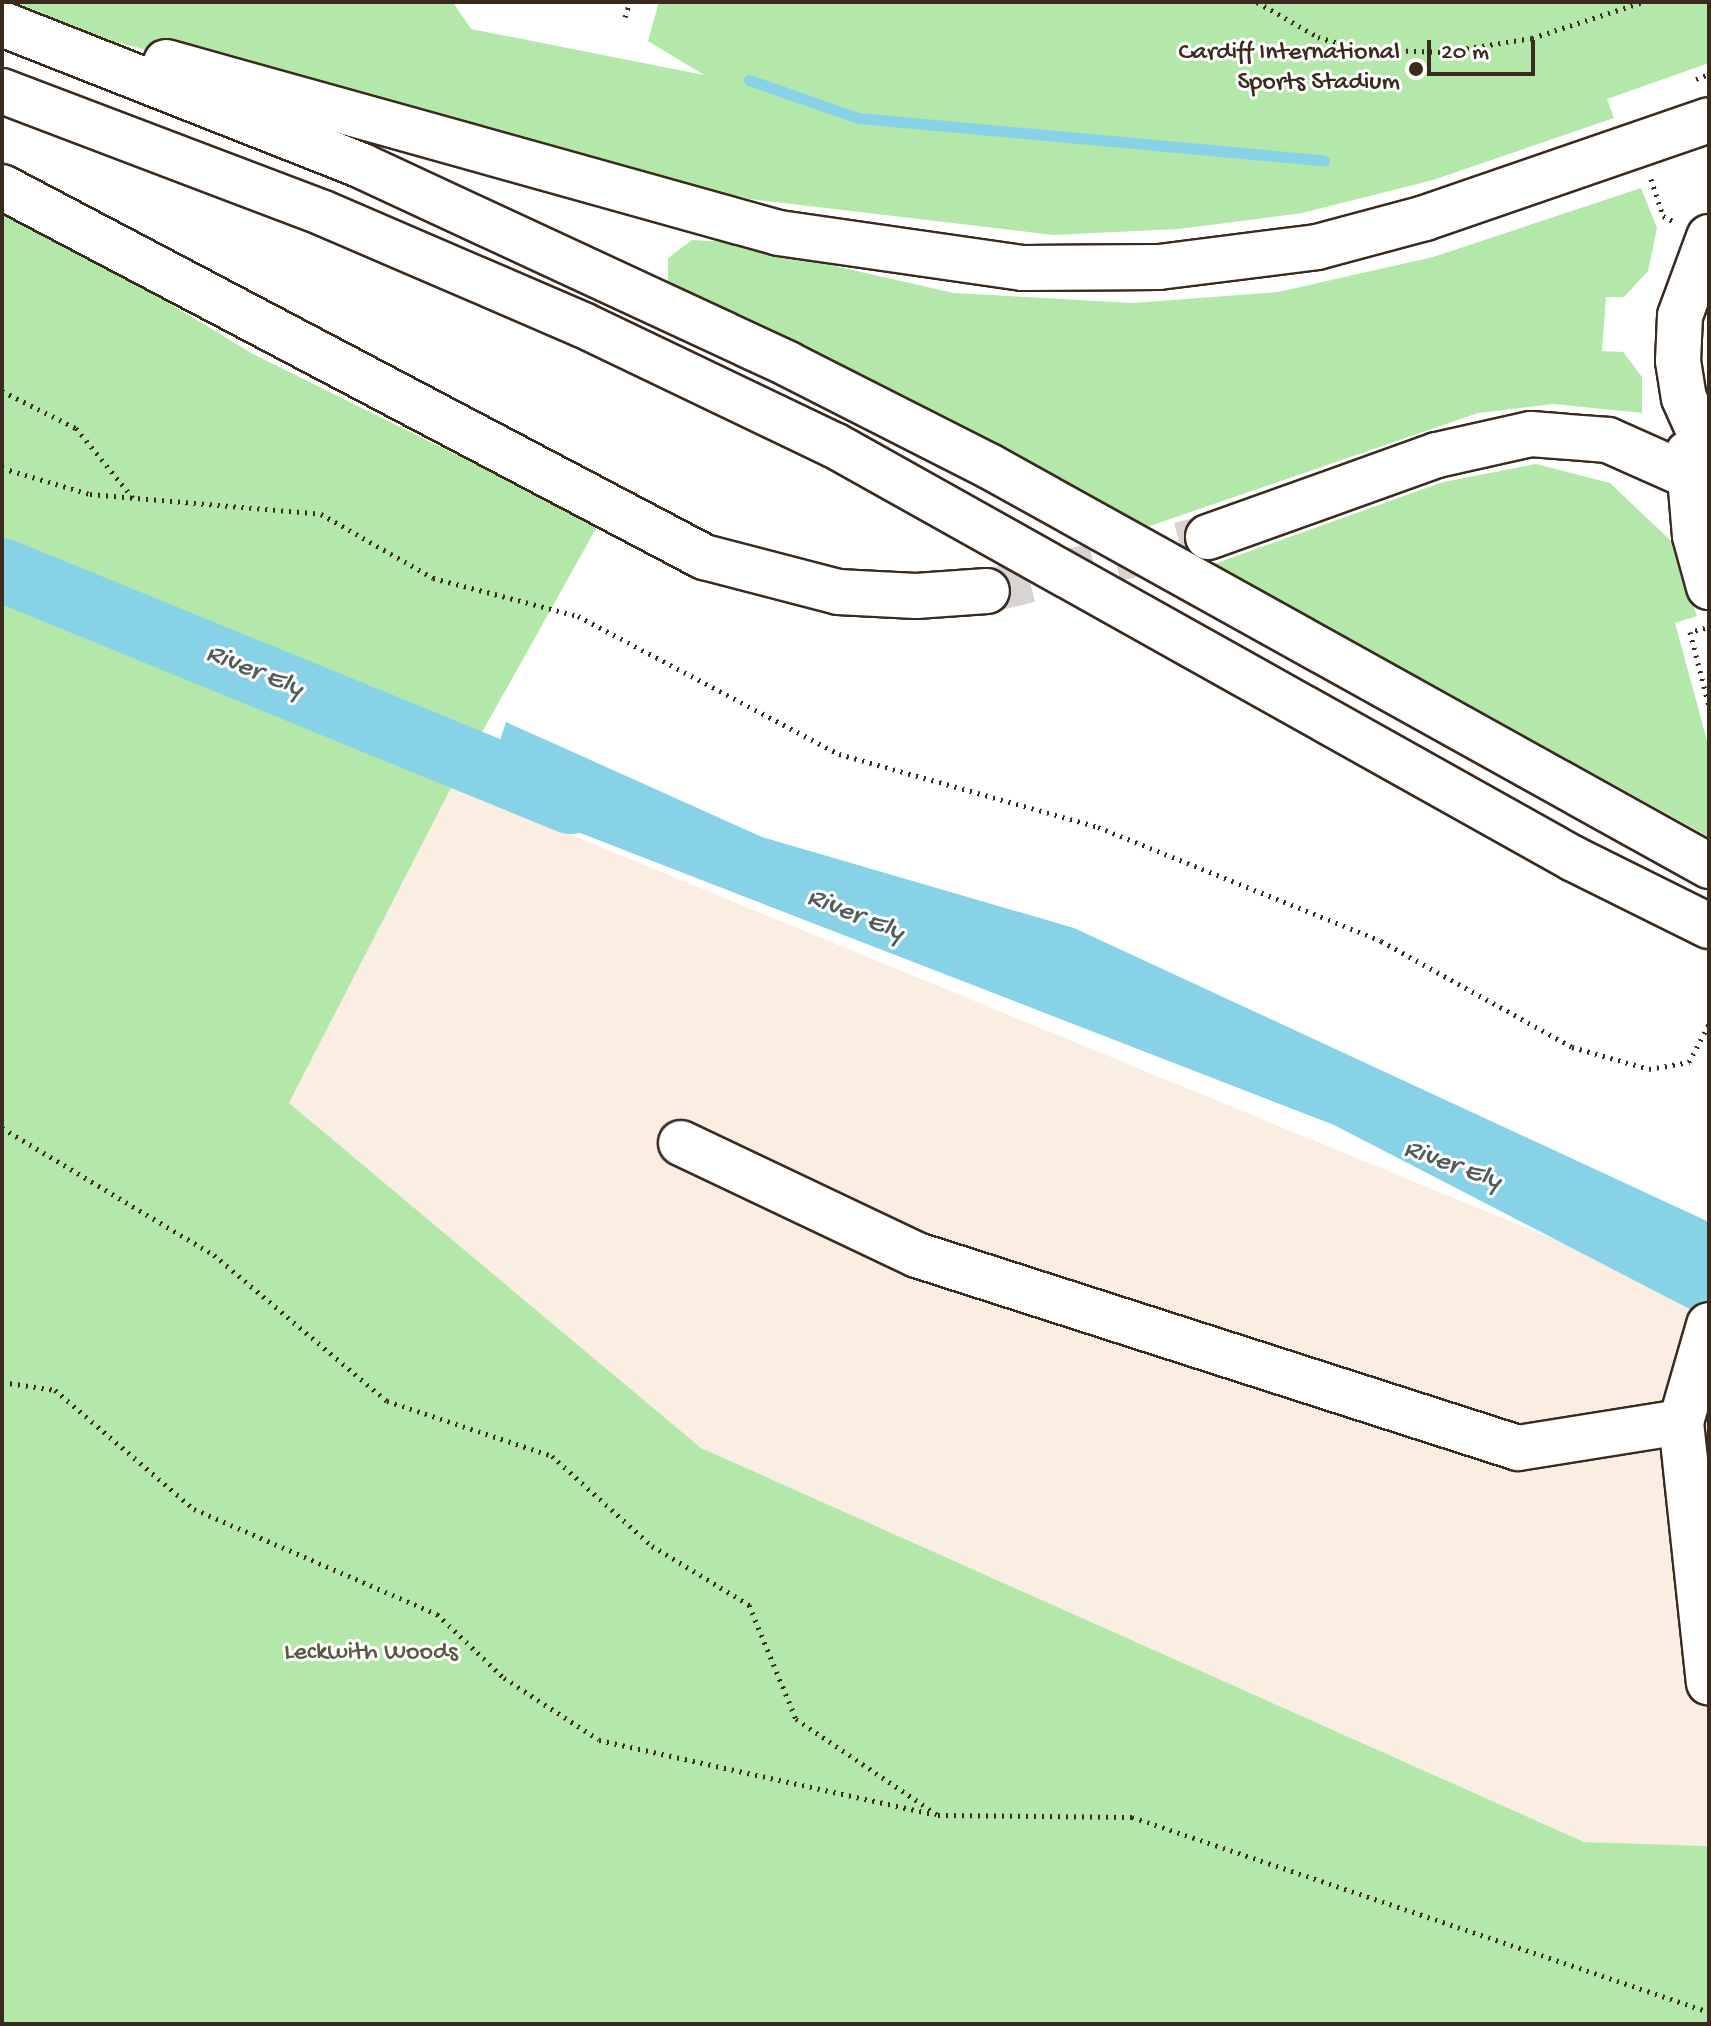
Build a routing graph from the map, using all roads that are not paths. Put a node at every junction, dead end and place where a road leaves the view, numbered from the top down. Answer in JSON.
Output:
{"nodes":[{"id":1,"x":2,"y":16,"type":"edge"},
{"id":2,"x":2,"y":24,"type":"edge"},
{"id":3,"x":2,"y":91,"type":"edge"},
{"id":4,"x":1701,"y":128,"type":"edge"},
{"id":5,"x":2,"y":187,"type":"edge"},
{"id":6,"x":1709,"y":237,"type":"edge"},
{"id":7,"x":1703,"y":471,"type":"edge"},
{"id":8,"x":1208,"y":537,"type":"tunnel mouth"},
{"id":9,"x":1709,"y":587,"type":"edge"},
{"id":10,"x":987,"y":591,"type":"tunnel mouth"},
{"id":11,"x":1709,"y":866,"type":"edge"},
{"id":12,"x":1709,"y":926,"type":"edge"},
{"id":13,"x":681,"y":1143,"type":"dead end"},
{"id":14,"x":1708,"y":1327,"type":"edge"},
{"id":15,"x":1681,"y":1422,"type":"junction"},
{"id":16,"x":1709,"y":1682,"type":"edge"}],
"edges":[{"from":1,"to":4,"type":"main road"},
{"from":2,"to":11,"type":"main road"},
{"from":3,"to":12,"type":"main road"},
{"from":5,"to":10,"type":"main road"},
{"from":6,"to":7,"type":"main road"},
{"from":7,"to":8,"type":"main road"},
{"from":7,"to":9,"type":"main road"},
{"from":13,"to":15,"type":"main road"},
{"from":14,"to":15,"type":"main road"},
{"from":15,"to":16,"type":"main road"}]}
